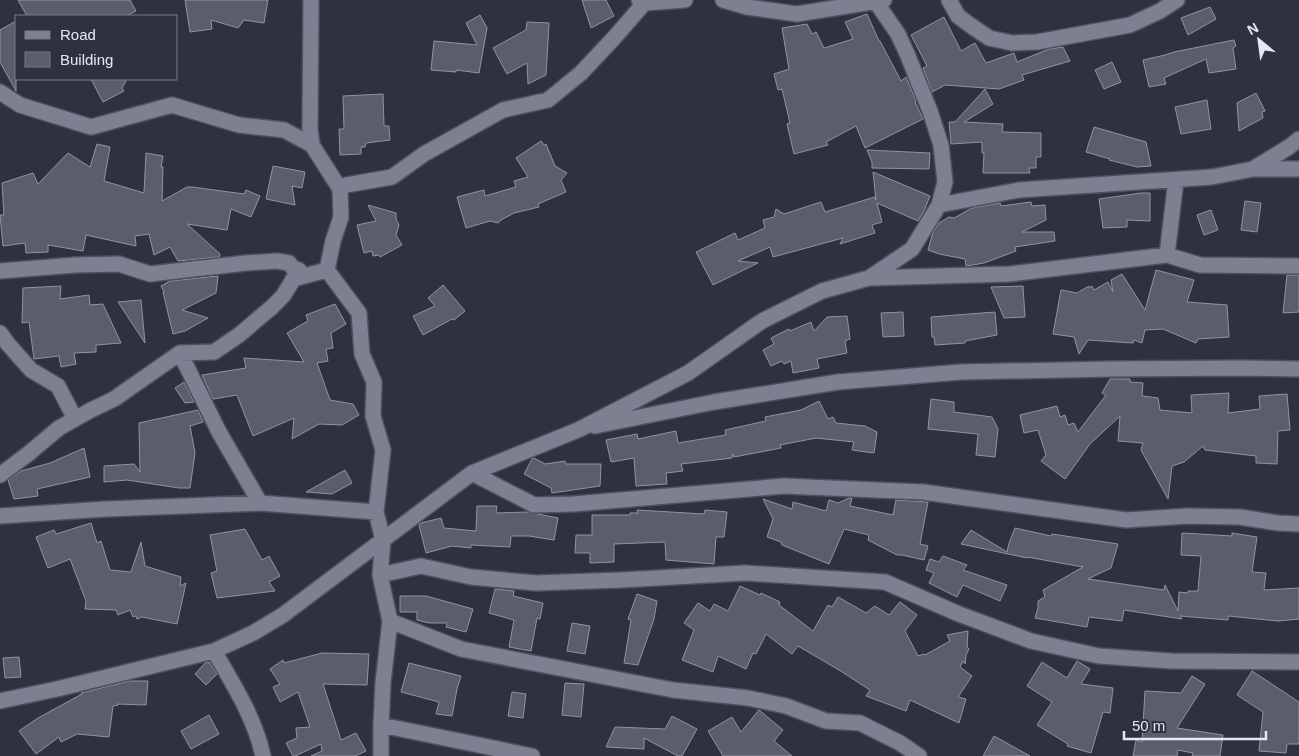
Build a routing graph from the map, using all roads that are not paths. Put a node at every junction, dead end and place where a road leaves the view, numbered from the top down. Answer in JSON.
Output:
{"nodes":[{"id":1,"x":311,"y":0,"type":"edge"},
{"id":2,"x":685,"y":0,"type":"edge"},
{"id":3,"x":723,"y":0,"type":"edge"},
{"id":4,"x":949,"y":0,"type":"edge"},
{"id":5,"x":1178,"y":0,"type":"edge"},
{"id":6,"x":644,"y":1,"type":"edge"},
{"id":7,"x":881,"y":1,"type":"edge"},
{"id":8,"x":0,"y":92,"type":"edge"},
{"id":9,"x":1299,"y":139,"type":"edge"},
{"id":10,"x":312,"y":145,"type":"junction"},
{"id":11,"x":1299,"y":169,"type":"edge"},
{"id":12,"x":1253,"y":170,"type":"junction"},
{"id":13,"x":1176,"y":180,"type":"junction"},
{"id":14,"x":340,"y":189,"type":"junction"},
{"id":15,"x":940,"y":205,"type":"junction"},
{"id":16,"x":1167,"y":255,"type":"junction"},
{"id":17,"x":1299,"y":266,"type":"edge"},
{"id":18,"x":327,"y":270,"type":"junction"},
{"id":19,"x":0,"y":271,"type":"edge"},
{"id":20,"x":870,"y":278,"type":"junction"},
{"id":21,"x":293,"y":279,"type":"junction"},
{"id":22,"x":0,"y":333,"type":"edge"},
{"id":23,"x":180,"y":353,"type":"junction"},
{"id":24,"x":1299,"y":370,"type":"edge"},
{"id":25,"x":75,"y":419,"type":"junction"},
{"id":26,"x":578,"y":430,"type":"junction"},
{"id":27,"x":472,"y":473,"type":"junction"},
{"id":28,"x":0,"y":475,"type":"edge"},
{"id":29,"x":260,"y":504,"type":"junction"},
{"id":30,"x":376,"y":512,"type":"junction"},
{"id":31,"x":0,"y":516,"type":"edge"},
{"id":32,"x":1299,"y":524,"type":"edge"},
{"id":33,"x":383,"y":540,"type":"junction"},
{"id":34,"x":380,"y":575,"type":"junction"},
{"id":35,"x":390,"y":621,"type":"junction"},
{"id":36,"x":214,"y":651,"type":"junction"},
{"id":37,"x":1299,"y":662,"type":"edge"},
{"id":38,"x":0,"y":701,"type":"edge"},
{"id":39,"x":381,"y":725,"type":"junction"},
{"id":40,"x":263,"y":756,"type":"edge"},
{"id":41,"x":381,"y":756,"type":"edge"},
{"id":42,"x":532,"y":756,"type":"edge"},
{"id":43,"x":920,"y":756,"type":"edge"}],
"edges":[{"from":1,"to":10,"type":"street"},
{"from":2,"to":6,"type":"street"},
{"from":3,"to":7,"type":"street"},
{"from":4,"to":5,"type":"street"},
{"from":6,"to":14,"type":"street"},
{"from":7,"to":15,"type":"street"},
{"from":8,"to":10,"type":"street"},
{"from":9,"to":12,"type":"street"},
{"from":10,"to":14,"type":"street"},
{"from":11,"to":12,"type":"street"},
{"from":12,"to":13,"type":"street"},
{"from":13,"to":15,"type":"street"},
{"from":13,"to":16,"type":"street"},
{"from":14,"to":18,"type":"street"},
{"from":15,"to":20,"type":"street"},
{"from":16,"to":17,"type":"street"},
{"from":16,"to":20,"type":"street"},
{"from":18,"to":21,"type":"street"},
{"from":18,"to":30,"type":"street"},
{"from":19,"to":21,"type":"street"},
{"from":20,"to":26,"type":"street"},
{"from":21,"to":23,"type":"street"},
{"from":22,"to":25,"type":"street"},
{"from":23,"to":25,"type":"street"},
{"from":23,"to":29,"type":"street"},
{"from":24,"to":26,"type":"street"},
{"from":25,"to":28,"type":"street"},
{"from":26,"to":27,"type":"street"},
{"from":27,"to":32,"type":"street"},
{"from":27,"to":33,"type":"street"},
{"from":29,"to":30,"type":"street"},
{"from":29,"to":31,"type":"street"},
{"from":30,"to":33,"type":"street"},
{"from":33,"to":34,"type":"street"},
{"from":33,"to":36,"type":"street"},
{"from":34,"to":35,"type":"street"},
{"from":34,"to":37,"type":"street"},
{"from":35,"to":39,"type":"street"},
{"from":35,"to":43,"type":"street"},
{"from":36,"to":38,"type":"street"},
{"from":36,"to":40,"type":"street"},
{"from":39,"to":41,"type":"street"},
{"from":39,"to":42,"type":"street"}]}
